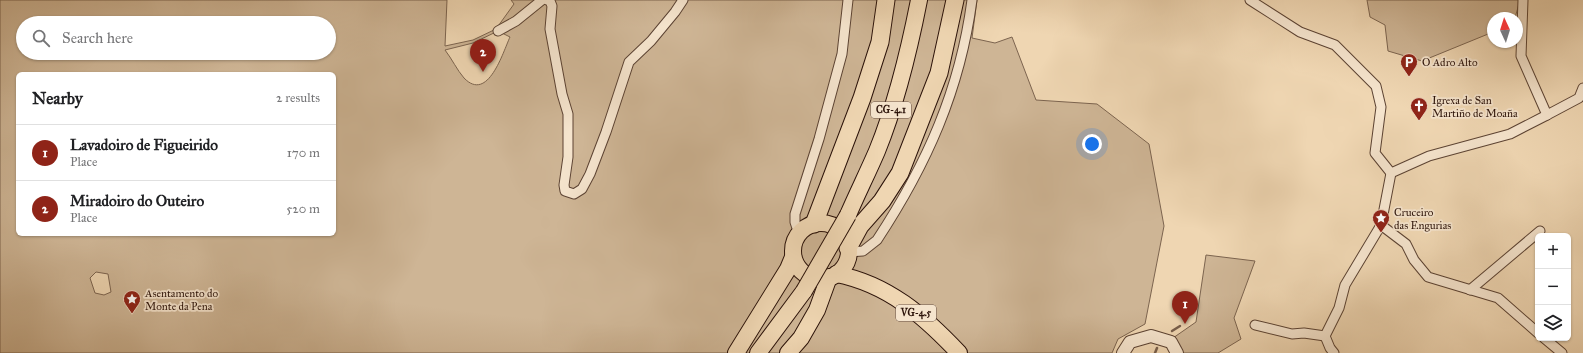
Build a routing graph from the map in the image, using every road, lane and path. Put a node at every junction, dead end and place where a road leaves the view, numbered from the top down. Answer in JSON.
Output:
{"nodes":[{"id":1,"x":542,"y":0,"type":"edge"},
{"id":2,"x":547,"y":0,"type":"edge"},
{"id":3,"x":683,"y":0,"type":"edge"},
{"id":4,"x":848,"y":0,"type":"edge"},
{"id":5,"x":886,"y":0,"type":"edge"},
{"id":6,"x":919,"y":0,"type":"edge"},
{"id":7,"x":955,"y":0,"type":"edge"},
{"id":8,"x":972,"y":0,"type":"edge"},
{"id":9,"x":1250,"y":0,"type":"edge"},
{"id":10,"x":1523,"y":0,"type":"edge"},
{"id":11,"x":498,"y":31,"type":"dead end"},
{"id":12,"x":1583,"y":88,"type":"edge"},
{"id":13,"x":1547,"y":115,"type":"junction"},
{"id":14,"x":1392,"y":173,"type":"junction"},
{"id":15,"x":814,"y":224,"type":"junction"},
{"id":16,"x":1381,"y":225,"type":"junction"},
{"id":17,"x":1540,"y":231,"type":"dead end"},
{"id":18,"x":799,"y":234,"type":"junction"},
{"id":19,"x":848,"y":253,"type":"junction"},
{"id":20,"x":793,"y":257,"type":"junction"},
{"id":21,"x":833,"y":275,"type":"junction"},
{"id":22,"x":869,"y":282,"type":"junction"},
{"id":23,"x":1470,"y":290,"type":"junction"},
{"id":24,"x":1255,"y":325,"type":"dead end"},
{"id":25,"x":1535,"y":330,"type":"edge"},
{"id":26,"x":1325,"y":336,"type":"junction"},
{"id":27,"x":1548,"y":341,"type":"edge"},
{"id":28,"x":958,"y":351,"type":"edge"},
{"id":29,"x":736,"y":353,"type":"edge"},
{"id":30,"x":758,"y":353,"type":"edge"},
{"id":31,"x":788,"y":353,"type":"edge"},
{"id":32,"x":1123,"y":353,"type":"edge"},
{"id":33,"x":1177,"y":353,"type":"edge"},
{"id":34,"x":1334,"y":353,"type":"edge"},
{"id":35,"x":1562,"y":353,"type":"edge"}],
"edges":[{"from":1,"to":11,"type":"street"},
{"from":2,"to":3,"type":"street"},
{"from":4,"to":18,"type":"street"},
{"from":5,"to":15,"type":"highway"},
{"from":6,"to":30,"type":"highway","number":"CG-4.1","bridge":true},
{"from":7,"to":19,"type":"highway"},
{"from":8,"to":19,"type":"street"},
{"from":9,"to":14,"type":"street"},
{"from":10,"to":13,"type":"street"},
{"from":12,"to":13,"type":"street"},
{"from":13,"to":14,"type":"street"},
{"from":14,"to":16,"type":"street"},
{"from":15,"to":18,"type":"highway"},
{"from":15,"to":19,"type":"highway"},
{"from":16,"to":23,"type":"street"},
{"from":16,"to":26,"type":"street"},
{"from":17,"to":23,"type":"street"},
{"from":18,"to":20,"type":"highway"},
{"from":19,"to":21,"type":"highway"},
{"from":19,"to":22,"type":"highway"},
{"from":20,"to":21,"type":"highway"},
{"from":20,"to":29,"type":"highway"},
{"from":21,"to":22,"type":"highway"},
{"from":21,"to":31,"type":"highway"},
{"from":22,"to":28,"type":"highway","number":"VG-4.5"},
{"from":23,"to":25,"type":"street"},
{"from":24,"to":26,"type":"street"},
{"from":26,"to":34,"type":"street"},
{"from":27,"to":35,"type":"street"},
{"from":32,"to":33,"type":"street"}]}
